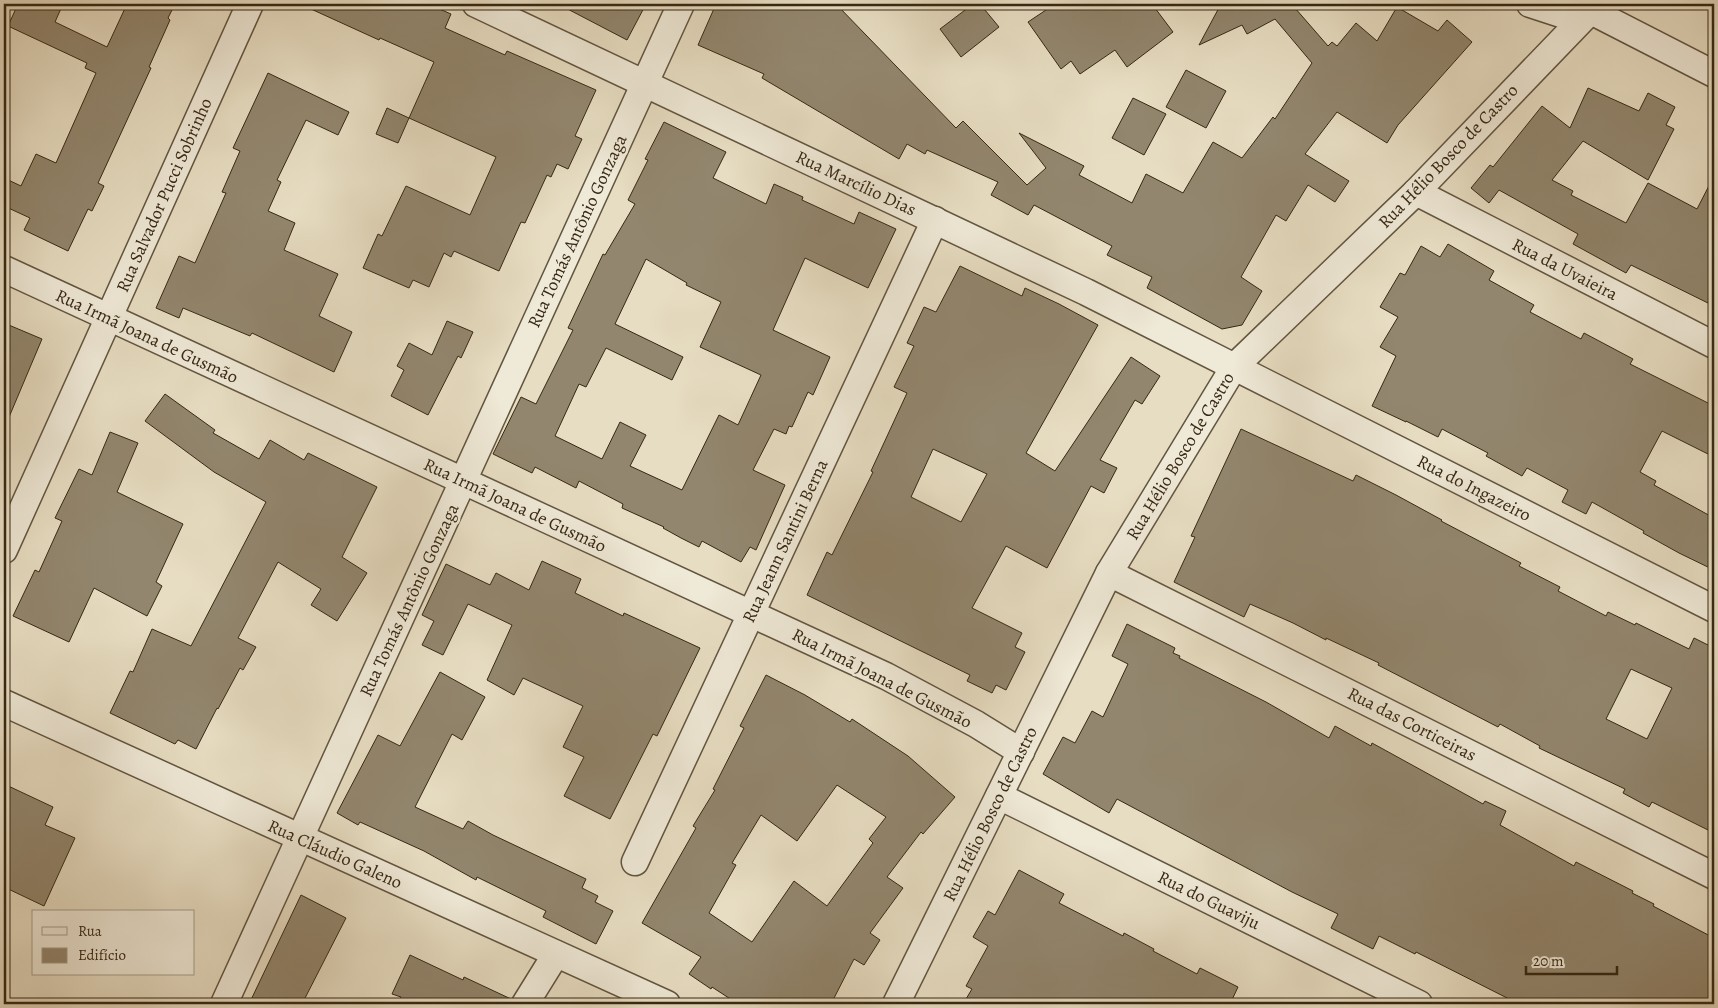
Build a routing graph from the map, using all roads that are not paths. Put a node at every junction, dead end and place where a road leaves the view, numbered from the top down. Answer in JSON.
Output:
{"nodes":[{"id":1,"x":250,"y":4,"type":"edge"},
{"id":2,"x":476,"y":4,"type":"edge"},
{"id":3,"x":681,"y":4,"type":"edge"},
{"id":4,"x":1530,"y":4,"type":"edge"},
{"id":5,"x":1588,"y":11,"type":"edge"},
{"id":6,"x":1714,"y":74,"type":"edge"},
{"id":7,"x":644,"y":83,"type":"junction"},
{"id":8,"x":1416,"y":192,"type":"junction"},
{"id":9,"x":935,"y":220,"type":"junction"},
{"id":10,"x":4,"y":269,"type":"edge"},
{"id":11,"x":109,"y":318,"type":"junction"},
{"id":12,"x":1714,"y":345,"type":"edge"},
{"id":13,"x":1234,"y":367,"type":"junction"},
{"id":14,"x":463,"y":481,"type":"junction"},
{"id":15,"x":4,"y":550,"type":"edge"},
{"id":16,"x":1109,"y":573,"type":"junction"},
{"id":17,"x":1714,"y":609,"type":"edge"},
{"id":18,"x":751,"y":614,"type":"junction"},
{"id":19,"x":4,"y":703,"type":"edge"},
{"id":20,"x":1021,"y":752,"type":"junction"},
{"id":21,"x":999,"y":796,"type":"junction"},
{"id":22,"x":300,"y":838,"type":"junction"},
{"id":23,"x":635,"y":862,"type":"dead end"},
{"id":24,"x":1714,"y":876,"type":"edge"},
{"id":25,"x":556,"y":954,"type":"junction"},
{"id":26,"x":224,"y":1004,"type":"edge"},
{"id":27,"x":525,"y":1004,"type":"edge"},
{"id":28,"x":667,"y":1004,"type":"edge"},
{"id":29,"x":896,"y":1004,"type":"edge"},
{"id":30,"x":1419,"y":1004,"type":"edge"}],
"edges":[{"from":1,"to":11,"type":"street","name":"Rua Salvador Pucci Sobrinho"},
{"from":2,"to":7,"type":"street","name":"Rua Marcílio Dias"},
{"from":3,"to":7,"type":"street","name":"Rua Tomás Antônio Gonzaga"},
{"from":4,"to":5,"type":"street"},
{"from":5,"to":6,"type":"street"},
{"from":5,"to":8,"type":"street","name":"Rua Hélio Bosco de Castro"},
{"from":7,"to":9,"type":"street","name":"Rua Marcílio Dias"},
{"from":7,"to":14,"type":"street","name":"Rua Tomás Antônio Gonzaga"},
{"from":8,"to":12,"type":"street","name":"Rua da Uvaieira"},
{"from":8,"to":13,"type":"street","name":"Rua Hélio Bosco de Castro"},
{"from":9,"to":13,"type":"street","name":"Rua Marcílio Dias"},
{"from":9,"to":18,"type":"street","name":"Rua Jeann Santini Berna"},
{"from":10,"to":11,"type":"street","name":"Rua Irmã Joana de Gusmão"},
{"from":11,"to":14,"type":"street","name":"Rua Irmã Joana de Gusmão"},
{"from":11,"to":15,"type":"street","name":"Rua Salvador Pucci Sobrinho"},
{"from":13,"to":16,"type":"street","name":"Rua Hélio Bosco de Castro"},
{"from":13,"to":17,"type":"street","name":"Rua do Ingazeiro"},
{"from":14,"to":18,"type":"street","name":"Rua Irmã Joana de Gusmão"},
{"from":14,"to":22,"type":"street","name":"Rua Tomás Antônio Gonzaga"},
{"from":16,"to":20,"type":"street","name":"Rua Hélio Bosco de Castro"},
{"from":16,"to":24,"type":"street","name":"Rua das Corticeiras"},
{"from":18,"to":20,"type":"street","name":"Rua Irmã Joana de Gusmão"},
{"from":18,"to":23,"type":"street","name":"Rua Jeann Santini Berna"},
{"from":19,"to":22,"type":"street","name":"Rua Cláudio Galeno"},
{"from":20,"to":21,"type":"street","name":"Rua Hélio Bosco de Castro"},
{"from":21,"to":29,"type":"street","name":"Rua Hélio Bosco de Castro"},
{"from":21,"to":30,"type":"street","name":"Rua do Guaviju"},
{"from":22,"to":25,"type":"street","name":"Rua Cláudio Galeno"},
{"from":22,"to":26,"type":"street","name":"Rua Tomás Antônio Gonzaga"},
{"from":25,"to":27,"type":"street"},
{"from":25,"to":28,"type":"street","name":"Rua Cláudio Galeno"}]}
